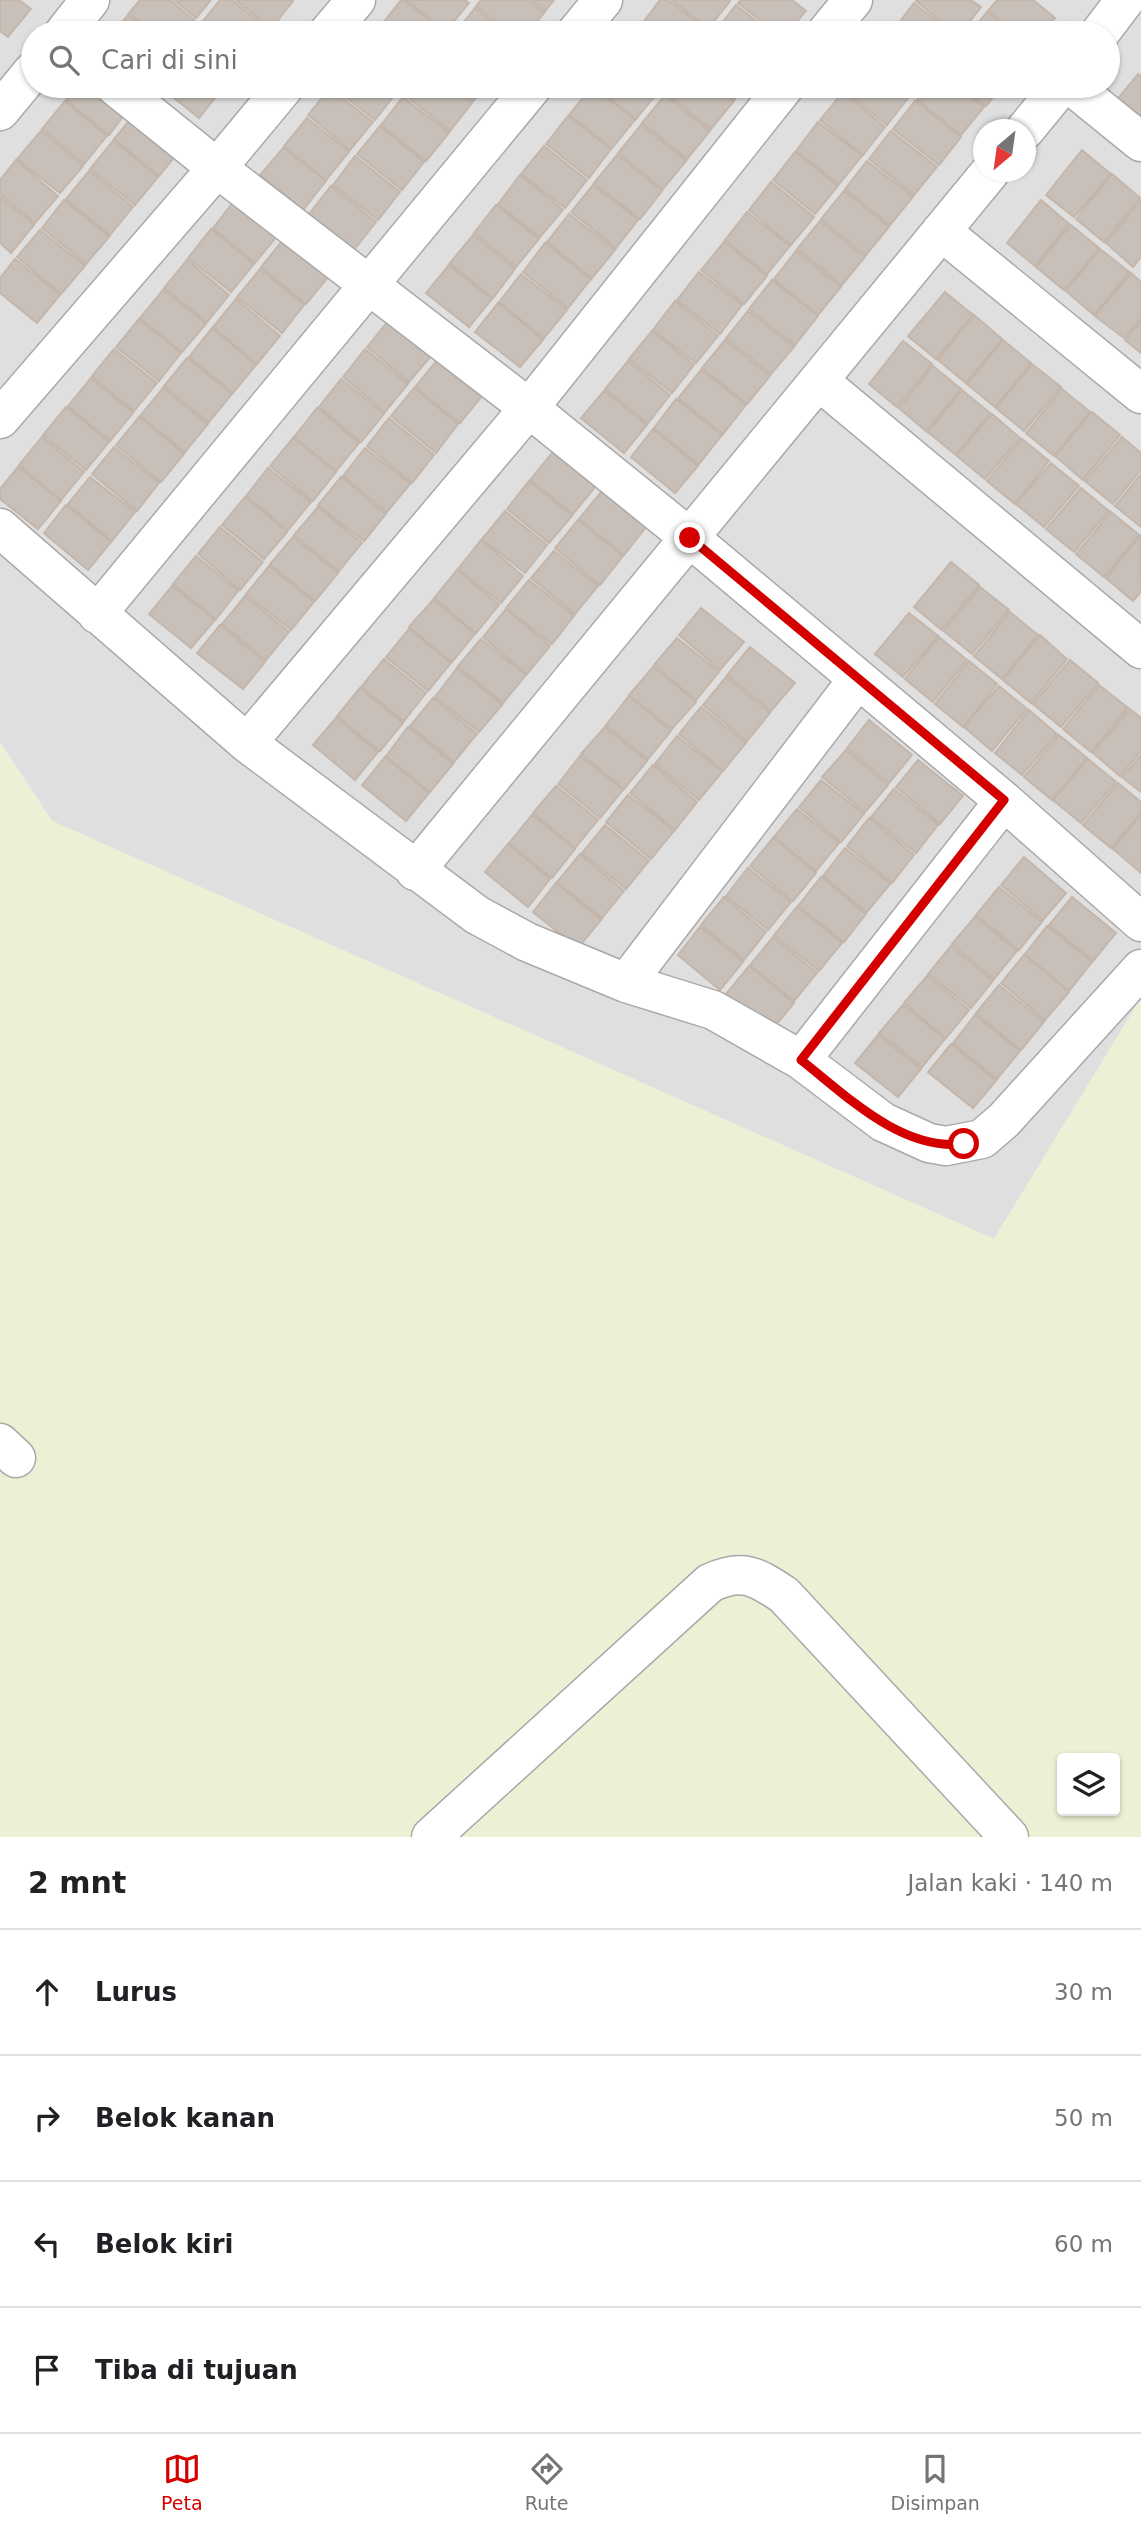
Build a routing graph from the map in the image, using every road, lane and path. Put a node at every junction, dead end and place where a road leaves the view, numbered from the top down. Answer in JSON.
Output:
{"nodes":[{"id":1,"x":90,"y":0,"type":"edge"},
{"id":2,"x":356,"y":0,"type":"edge"},
{"id":3,"x":603,"y":0,"type":"edge"},
{"id":4,"x":853,"y":0,"type":"edge"},
{"id":5,"x":73,"y":21,"type":"edge"},
{"id":6,"x":338,"y":21,"type":"edge"},
{"id":7,"x":586,"y":21,"type":"edge"},
{"id":8,"x":836,"y":21,"type":"edge"},
{"id":9,"x":21,"y":86,"type":"edge"},
{"id":10,"x":130,"y":98,"type":"edge"},
{"id":11,"x":275,"y":98,"type":"edge"},
{"id":12,"x":523,"y":98,"type":"edge"},
{"id":13,"x":775,"y":98,"type":"edge"},
{"id":14,"x":1051,"y":98,"type":"edge"},
{"id":15,"x":1087,"y":98,"type":"edge"},
{"id":16,"x":0,"y":111,"type":"edge"},
{"id":17,"x":1034,"y":119,"type":"edge"},
{"id":18,"x":1141,"y":142,"type":"edge"},
{"id":19,"x":217,"y":168,"type":"junction"},
{"id":20,"x":982,"y":182,"type":"edge"},
{"id":21,"x":941,"y":231,"type":"junction"},
{"id":22,"x":370,"y":285,"type":"junction"},
{"id":23,"x":819,"y":381,"type":"junction"},
{"id":24,"x":1141,"y":394,"type":"edge"},
{"id":25,"x":529,"y":408,"type":"junction"},
{"id":26,"x":0,"y":419,"type":"edge"},
{"id":27,"x":0,"y":528,"type":"edge"},
{"id":28,"x":690,"y":538,"type":"junction"},
{"id":29,"x":97,"y":614,"type":"junction"},
{"id":30,"x":1141,"y":649,"type":"edge"},
{"id":31,"x":858,"y":679,"type":"junction"},
{"id":32,"x":247,"y":743,"type":"junction"},
{"id":33,"x":1004,"y":800,"type":"junction"},
{"id":34,"x":415,"y":871,"type":"junction"},
{"id":35,"x":1141,"y":922,"type":"edge"},
{"id":36,"x":1141,"y":969,"type":"edge"},
{"id":37,"x":626,"y":983,"type":"junction"},
{"id":38,"x":801,"y":1060,"type":"junction"},
{"id":39,"x":431,"y":1837,"type":"edge"},
{"id":40,"x":1009,"y":1837,"type":"edge"}],
"edges":[{"from":1,"to":5,"type":"street"},
{"from":2,"to":6,"type":"street"},
{"from":3,"to":7,"type":"street"},
{"from":4,"to":8,"type":"street"},
{"from":9,"to":16,"type":"street"},
{"from":10,"to":19,"type":"street"},
{"from":11,"to":19,"type":"street"},
{"from":12,"to":22,"type":"street"},
{"from":13,"to":25,"type":"street"},
{"from":14,"to":17,"type":"street"},
{"from":15,"to":18,"type":"street"},
{"from":19,"to":22,"type":"street"},
{"from":19,"to":26,"type":"street"},
{"from":20,"to":21,"type":"street"},
{"from":21,"to":23,"type":"street"},
{"from":21,"to":24,"type":"street"},
{"from":22,"to":25,"type":"street"},
{"from":22,"to":29,"type":"street"},
{"from":23,"to":28,"type":"street"},
{"from":23,"to":30,"type":"street"},
{"from":25,"to":28,"type":"street"},
{"from":25,"to":32,"type":"street"},
{"from":27,"to":29,"type":"street"},
{"from":28,"to":31,"type":"street"},
{"from":28,"to":34,"type":"street"},
{"from":29,"to":32,"type":"street"},
{"from":31,"to":33,"type":"street"},
{"from":31,"to":37,"type":"street"},
{"from":32,"to":34,"type":"street"},
{"from":33,"to":35,"type":"street"},
{"from":33,"to":38,"type":"street"},
{"from":34,"to":37,"type":"street"},
{"from":36,"to":38,"type":"street"},
{"from":37,"to":38,"type":"street"},
{"from":39,"to":40,"type":"street"}]}
